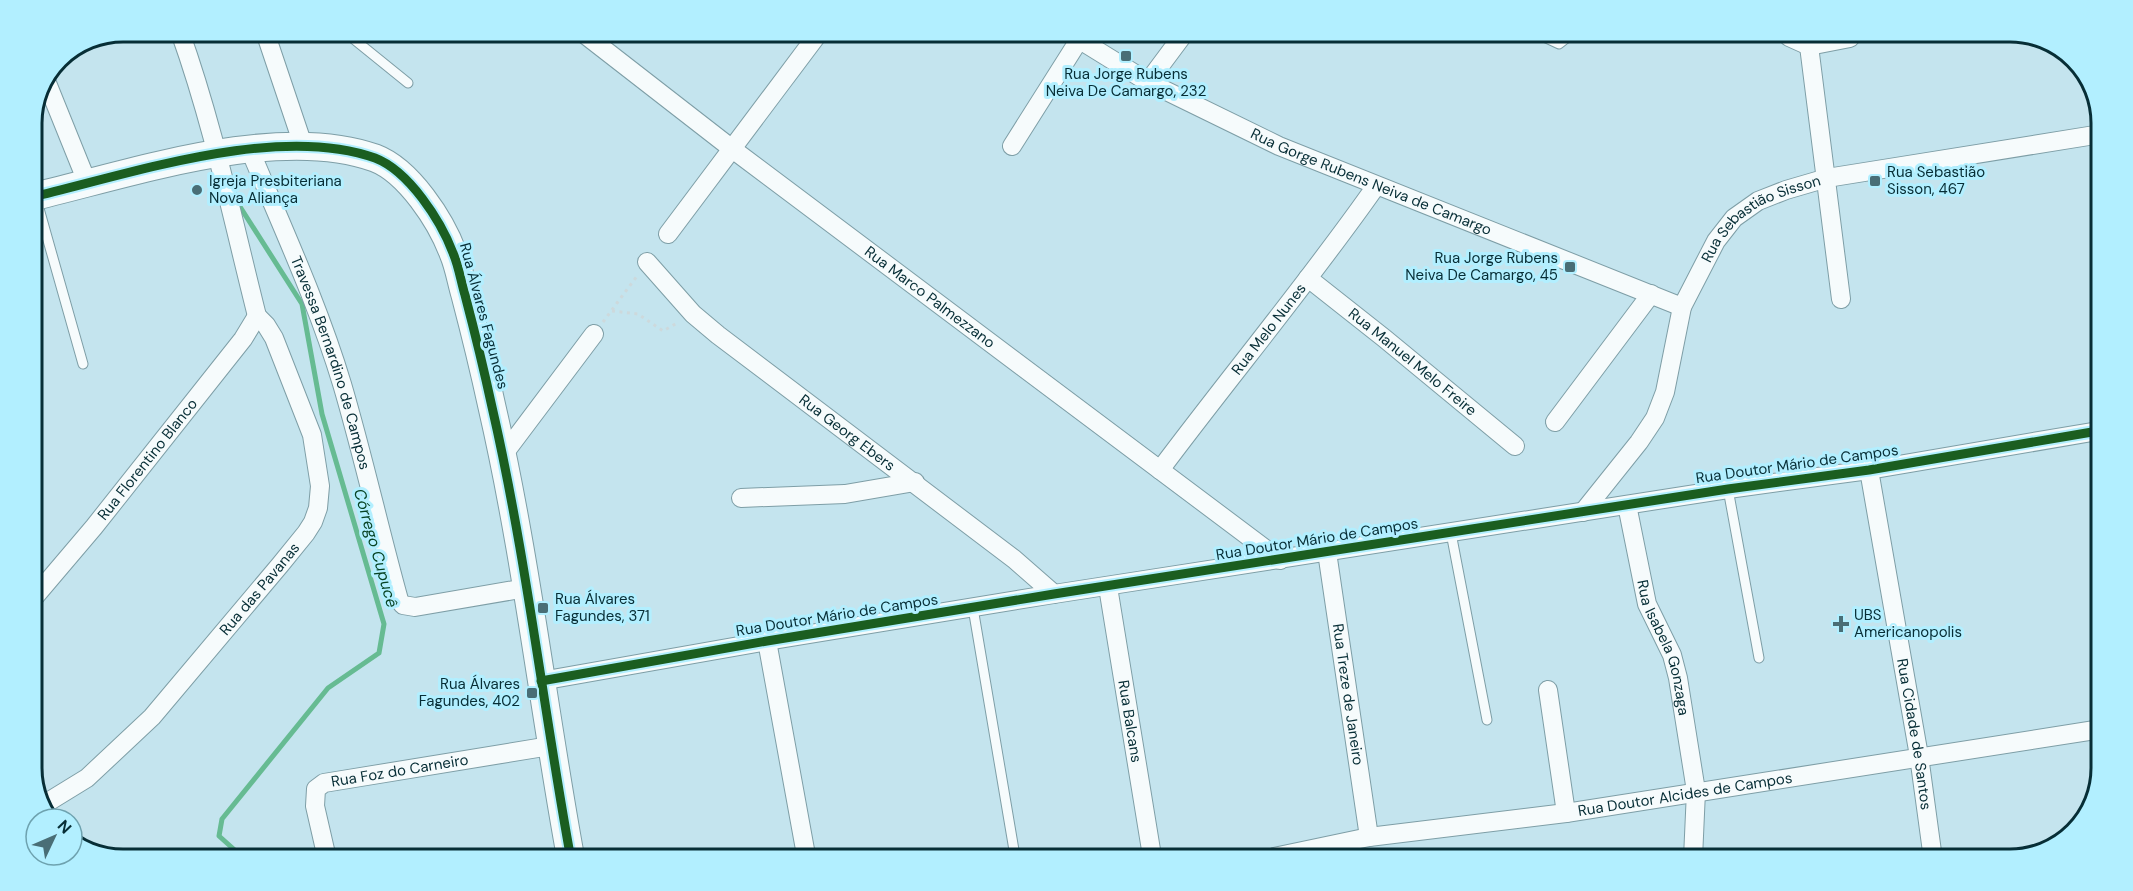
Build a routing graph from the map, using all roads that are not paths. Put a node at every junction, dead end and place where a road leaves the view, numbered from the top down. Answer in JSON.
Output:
{"nodes":[{"id":1,"x":184,"y":42,"type":"edge"},
{"id":2,"x":268,"y":42,"type":"edge"},
{"id":3,"x":357,"y":42,"type":"edge"},
{"id":4,"x":595,"y":42,"type":"edge"},
{"id":5,"x":812,"y":42,"type":"edge"},
{"id":6,"x":1073,"y":42,"type":"edge"},
{"id":7,"x":1084,"y":42,"type":"edge"},
{"id":8,"x":1178,"y":42,"type":"edge"},
{"id":9,"x":1800,"y":42,"type":"edge"},
{"id":10,"x":1830,"y":42,"type":"edge"},
{"id":11,"x":1809,"y":46,"type":"junction"},
{"id":12,"x":1148,"y":82,"type":"junction"},
{"id":13,"x":408,"y":84,"type":"dead end"},
{"id":14,"x":50,"y":89,"type":"edge"},
{"id":15,"x":2091,"y":136,"type":"edge"},
{"id":16,"x":303,"y":145,"type":"junction"},
{"id":17,"x":1012,"y":146,"type":"dead end"},
{"id":18,"x":731,"y":148,"type":"junction"},
{"id":19,"x":250,"y":150,"type":"junction"},
{"id":20,"x":216,"y":154,"type":"junction"},
{"id":21,"x":1827,"y":178,"type":"junction"},
{"id":22,"x":87,"y":182,"type":"junction"},
{"id":23,"x":1376,"y":186,"type":"junction"},
{"id":24,"x":42,"y":194,"type":"edge"},
{"id":25,"x":42,"y":223,"type":"edge"},
{"id":26,"x":668,"y":234,"type":"dead end"},
{"id":27,"x":647,"y":262,"type":"road end"},
{"id":28,"x":1308,"y":279,"type":"junction"},
{"id":29,"x":1651,"y":294,"type":"junction"},
{"id":30,"x":1841,"y":299,"type":"dead end"},
{"id":31,"x":1682,"y":307,"type":"junction"},
{"id":32,"x":257,"y":316,"type":"junction"},
{"id":33,"x":594,"y":334,"type":"road end"},
{"id":34,"x":83,"y":364,"type":"dead end"},
{"id":35,"x":1555,"y":422,"type":"dead end"},
{"id":36,"x":2091,"y":431,"type":"edge"},
{"id":37,"x":1515,"y":446,"type":"dead end"},
{"id":38,"x":503,"y":455,"type":"junction"},
{"id":39,"x":1160,"y":470,"type":"junction"},
{"id":40,"x":1869,"y":470,"type":"junction"},
{"id":41,"x":915,"y":482,"type":"junction"},
{"id":42,"x":1728,"y":489,"type":"junction"},
{"id":43,"x":741,"y":498,"type":"dead end"},
{"id":44,"x":1627,"y":505,"type":"junction"},
{"id":45,"x":1583,"y":512,"type":"junction"},
{"id":46,"x":1452,"y":533,"type":"junction"},
{"id":47,"x":1327,"y":552,"type":"junction"},
{"id":48,"x":1280,"y":560,"type":"junction"},
{"id":49,"x":1108,"y":587,"type":"junction"},
{"id":50,"x":42,"y":588,"type":"edge"},
{"id":51,"x":526,"y":588,"type":"junction"},
{"id":52,"x":1054,"y":594,"type":"junction"},
{"id":53,"x":973,"y":609,"type":"junction"},
{"id":54,"x":767,"y":641,"type":"junction"},
{"id":55,"x":1759,"y":658,"type":"dead end"},
{"id":56,"x":540,"y":681,"type":"junction"},
{"id":57,"x":1548,"y":690,"type":"dead end"},
{"id":58,"x":1487,"y":720,"type":"dead end"},
{"id":59,"x":2091,"y":731,"type":"edge"},
{"id":60,"x":550,"y":746,"type":"junction"},
{"id":61,"x":1919,"y":756,"type":"junction"},
{"id":62,"x":1696,"y":791,"type":"junction"},
{"id":63,"x":51,"y":806,"type":"edge"},
{"id":64,"x":1566,"y":813,"type":"junction"},
{"id":65,"x":1369,"y":837,"type":"junction"},
{"id":66,"x":325,"y":849,"type":"edge"},
{"id":67,"x":569,"y":849,"type":"edge"},
{"id":68,"x":805,"y":849,"type":"edge"},
{"id":69,"x":1014,"y":849,"type":"edge"},
{"id":70,"x":1151,"y":849,"type":"edge"},
{"id":71,"x":1312,"y":849,"type":"edge"},
{"id":72,"x":1693,"y":849,"type":"edge"},
{"id":73,"x":1932,"y":849,"type":"edge"}],
"edges":[{"from":1,"to":20,"type":"street"},
{"from":2,"to":16,"type":"street"},
{"from":3,"to":13,"type":"lane"},
{"from":4,"to":18,"type":"street","name":"Rua Marco Palmezzano"},
{"from":5,"to":18,"type":"street"},
{"from":6,"to":17,"type":"street"},
{"from":7,"to":12,"type":"street","name":"Rua Gorge Rubens Neiva de Camargo"},
{"from":8,"to":12,"type":"street"},
{"from":9,"to":11,"type":"street"},
{"from":10,"to":11,"type":"street"},
{"from":11,"to":21,"type":"street"},
{"from":12,"to":23,"type":"street","name":"Rua Gorge Rubens Neiva de Camargo"},
{"from":14,"to":22,"type":"street"},
{"from":15,"to":21,"type":"street","name":"Rua Sebastião Sisson"},
{"from":16,"to":19,"type":"street","name":"Rua Álvares Fagundes"},
{"from":16,"to":38,"type":"street","name":"Rua Álvares Fagundes"},
{"from":18,"to":26,"type":"street"},
{"from":18,"to":39,"type":"street","name":"Rua Marco Palmezzano"},
{"from":19,"to":20,"type":"street","name":"Rua Álvares Fagundes"},
{"from":19,"to":51,"type":"street","name":"Travessa Bernardino de Campos"},
{"from":20,"to":22,"type":"street","name":"Rua Álvares Fagundes"},
{"from":20,"to":32,"type":"street"},
{"from":21,"to":30,"type":"street"},
{"from":21,"to":31,"type":"street","name":"Rua Sebastião Sisson"},
{"from":22,"to":24,"type":"street","name":"Rua Álvares Fagundes"},
{"from":23,"to":28,"type":"street","name":"Rua Melo Nunes"},
{"from":23,"to":29,"type":"street","name":"Rua Gorge Rubens Neiva de Camargo"},
{"from":25,"to":34,"type":"lane"},
{"from":27,"to":41,"type":"street","name":"Rua Georg Ebers"},
{"from":28,"to":37,"type":"street","name":"Rua Manuel Melo Freire"},
{"from":28,"to":39,"type":"street","name":"Rua Melo Nunes"},
{"from":29,"to":31,"type":"street","name":"Rua Gorge Rubens Neiva de Camargo"},
{"from":29,"to":35,"type":"street"},
{"from":31,"to":45,"type":"street","name":"Rua Sebastião Sisson"},
{"from":32,"to":50,"type":"street","name":"Rua Florentino Blanco"},
{"from":32,"to":63,"type":"street","name":"Rua das Pavanas"},
{"from":33,"to":38,"type":"street"},
{"from":36,"to":40,"type":"street","name":"Rua Doutor Mário de Campos"},
{"from":38,"to":51,"type":"street","name":"Rua Álvares Fagundes"},
{"from":39,"to":48,"type":"street","name":"Rua Marco Palmezzano"},
{"from":40,"to":42,"type":"street","name":"Rua Doutor Mário de Campos"},
{"from":40,"to":61,"type":"street","name":"Rua Cidade de Santos"},
{"from":41,"to":43,"type":"street"},
{"from":41,"to":52,"type":"street","name":"Rua Georg Ebers"},
{"from":42,"to":44,"type":"street","name":"Rua Doutor Mário de Campos"},
{"from":42,"to":55,"type":"lane"},
{"from":44,"to":45,"type":"street","name":"Rua Doutor Mário de Campos"},
{"from":44,"to":62,"type":"street","name":"Rua Isabela Gonzaga"},
{"from":45,"to":46,"type":"street","name":"Rua Doutor Mário de Campos"},
{"from":46,"to":47,"type":"street","name":"Rua Doutor Mário de Campos"},
{"from":46,"to":58,"type":"lane"},
{"from":47,"to":48,"type":"street","name":"Rua Doutor Mário de Campos"},
{"from":47,"to":65,"type":"street","name":"Rua Treze de Janeiro"},
{"from":48,"to":49,"type":"street","name":"Rua Doutor Mário de Campos"},
{"from":49,"to":52,"type":"street","name":"Rua Doutor Mário de Campos"},
{"from":49,"to":70,"type":"street","name":"Rua Balcans"},
{"from":51,"to":56,"type":"street","name":"Rua Álvares Fagundes"},
{"from":52,"to":53,"type":"street","name":"Rua Doutor Mário de Campos"},
{"from":53,"to":54,"type":"street","name":"Rua Doutor Mário de Campos"},
{"from":53,"to":69,"type":"lane"},
{"from":54,"to":56,"type":"street","name":"Rua Doutor Mário de Campos"},
{"from":54,"to":68,"type":"street"},
{"from":56,"to":60,"type":"street","name":"Rua Álvares Fagundes"},
{"from":57,"to":64,"type":"street"},
{"from":59,"to":61,"type":"street","name":"Rua Doutor Alcides de Campos"},
{"from":60,"to":66,"type":"street","name":"Rua Foz do Carneiro"},
{"from":60,"to":67,"type":"street","name":"Rua Álvares Fagundes"},
{"from":61,"to":62,"type":"street","name":"Rua Doutor Alcides de Campos"},
{"from":61,"to":73,"type":"street","name":"Rua Cidade de Santos"},
{"from":62,"to":64,"type":"street","name":"Rua Doutor Alcides de Campos"},
{"from":62,"to":72,"type":"street","name":"Rua Isabela Gonzaga"},
{"from":64,"to":65,"type":"street","name":"Rua Doutor Alcides de Campos"},
{"from":65,"to":71,"type":"street","name":"Rua Doutor Alcides de Campos"}]}
